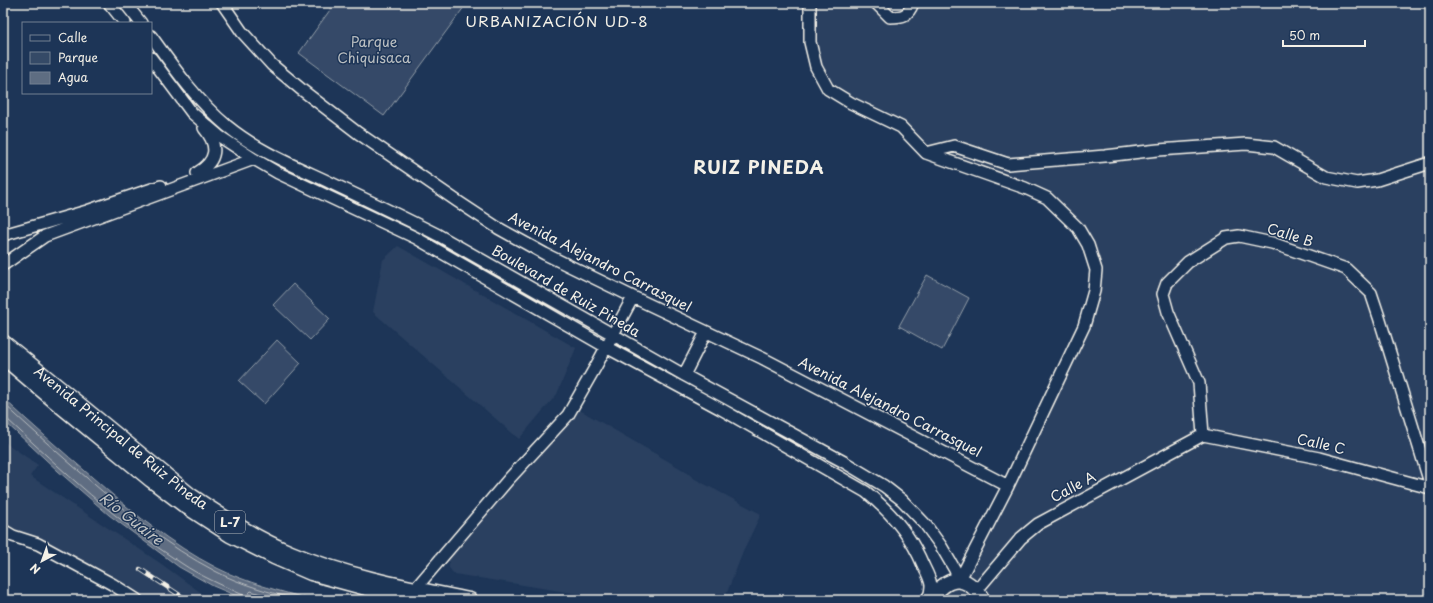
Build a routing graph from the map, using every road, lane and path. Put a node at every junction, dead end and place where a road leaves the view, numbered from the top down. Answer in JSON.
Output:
{"nodes":[{"id":1,"x":109,"y":3,"type":"edge"},
{"id":2,"x":125,"y":3,"type":"edge"},
{"id":3,"x":222,"y":3,"type":"edge"},
{"id":4,"x":810,"y":3,"type":"edge"},
{"id":5,"x":876,"y":3,"type":"edge"},
{"id":6,"x":913,"y":3,"type":"edge"},
{"id":7,"x":124,"y":22,"type":"edge"},
{"id":8,"x":140,"y":22,"type":"edge"},
{"id":9,"x":152,"y":37,"type":"edge"},
{"id":10,"x":152,"y":59,"type":"edge"},
{"id":11,"x":192,"y":113,"type":"junction"},
{"id":12,"x":257,"y":148,"type":"junction"},
{"id":13,"x":926,"y":153,"type":"junction"},
{"id":14,"x":250,"y":157,"type":"junction"},
{"id":15,"x":1430,"y":163,"type":"edge"},
{"id":16,"x":197,"y":173,"type":"junction"},
{"id":17,"x":3,"y":236,"type":"edge"},
{"id":18,"x":3,"y":265,"type":"edge"},
{"id":19,"x":633,"y":297,"type":"junction"},
{"id":20,"x":706,"y":332,"type":"junction"},
{"id":21,"x":612,"y":334,"type":"junction"},
{"id":22,"x":3,"y":342,"type":"edge"},
{"id":23,"x":606,"y":347,"type":"junction"},
{"id":24,"x":3,"y":357,"type":"edge"},
{"id":25,"x":684,"y":375,"type":"junction"},
{"id":26,"x":1203,"y":435,"type":"junction"},
{"id":27,"x":1430,"y":483,"type":"edge"},
{"id":28,"x":1008,"y":486,"type":"junction"},
{"id":29,"x":1430,"y":488,"type":"edge"},
{"id":30,"x":3,"y":530,"type":"edge"},
{"id":31,"x":959,"y":580,"type":"junction"},
{"id":32,"x":980,"y":595,"type":"edge"},
{"id":33,"x":412,"y":596,"type":"edge"},
{"id":34,"x":929,"y":599,"type":"edge"},
{"id":35,"x":137,"y":600,"type":"edge"},
{"id":36,"x":470,"y":600,"type":"edge"}],
"edges":[{"from":1,"to":7,"type":"street"},
{"from":2,"to":8,"type":"street"},
{"from":3,"to":19,"type":"street","name":"Avenida Alejandro Carrasquel"},
{"from":4,"to":13,"type":"street"},
{"from":5,"to":6,"type":"street"},
{"from":9,"to":12,"type":"street","name":"Boulevard de Ruiz Pineda"},
{"from":10,"to":11,"type":"street","name":"Boulevard de Ruiz Pineda"},
{"from":11,"to":14,"type":"street","name":"Boulevard de Ruiz Pineda"},
{"from":11,"to":16,"type":"street"},
{"from":12,"to":14,"type":"street"},
{"from":12,"to":21,"type":"street","name":"Boulevard de Ruiz Pineda"},
{"from":13,"to":15,"type":"street"},
{"from":13,"to":28,"type":"street"},
{"from":14,"to":16,"type":"street"},
{"from":14,"to":18,"type":"street"},
{"from":14,"to":23,"type":"street","name":"Boulevard de Ruiz Pineda"},
{"from":16,"to":17,"type":"street"},
{"from":19,"to":20,"type":"street","name":"Avenida Alejandro Carrasquel"},
{"from":19,"to":21,"type":"street"},
{"from":20,"to":25,"type":"street"},
{"from":20,"to":28,"type":"street","name":"Avenida Alejandro Carrasquel"},
{"from":21,"to":23,"type":"street"},
{"from":21,"to":25,"type":"street","name":"Boulevard de Ruiz Pineda"},
{"from":22,"to":33,"type":"main road","name":"Avenida Principal de Ruiz Pineda","number":"L-7"},
{"from":23,"to":33,"type":"street"},
{"from":23,"to":34,"type":"street","name":"Boulevard de Ruiz Pineda"},
{"from":24,"to":33,"type":"main road","name":"Avenida Principal de Ruiz Pineda","number":"L-7"},
{"from":25,"to":31,"type":"street","name":"Boulevard de Ruiz Pineda"},
{"from":26,"to":27,"type":"street","name":"Calle B"},
{"from":26,"to":29,"type":"street","name":"Calle C"},
{"from":26,"to":32,"type":"street","name":"Calle A"},
{"from":28,"to":31,"type":"street"},
{"from":30,"to":35,"type":"street"},
{"from":31,"to":32,"type":"main road"},
{"from":31,"to":34,"type":"main road"},
{"from":33,"to":36,"type":"main road","name":"Avenida Principal de Ruiz Pineda","number":"L-7"}]}
